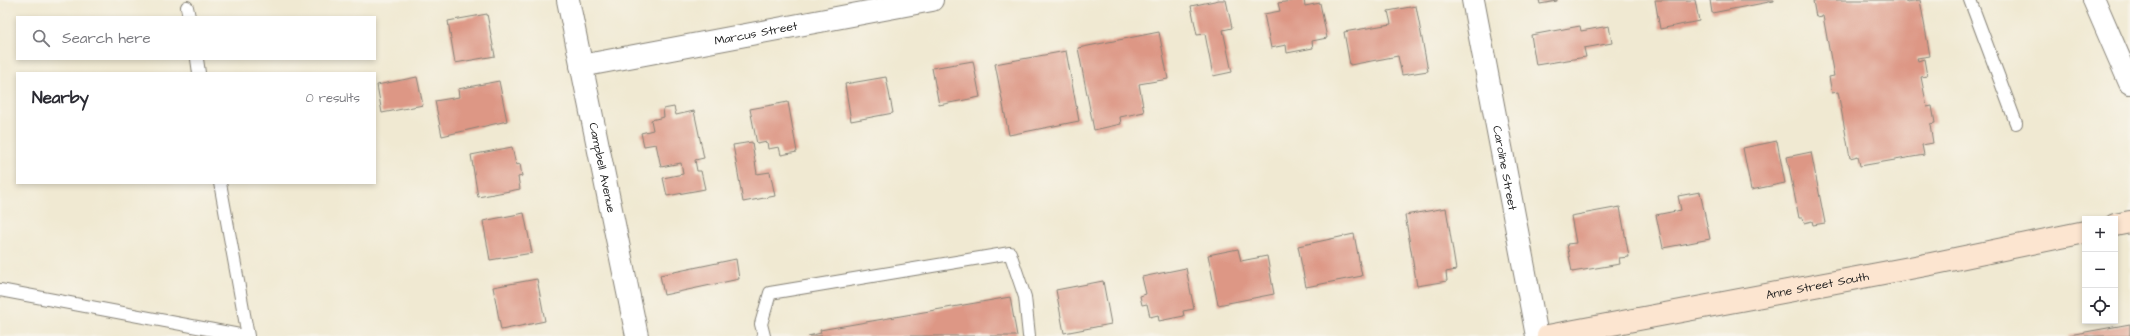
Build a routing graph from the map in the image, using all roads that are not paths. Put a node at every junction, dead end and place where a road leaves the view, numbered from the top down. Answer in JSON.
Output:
{"nodes":[{"id":1,"x":568,"y":0,"type":"edge"},
{"id":2,"x":932,"y":0,"type":"edge"},
{"id":3,"x":1473,"y":0,"type":"edge"},
{"id":4,"x":1970,"y":0,"type":"edge"},
{"id":5,"x":2094,"y":0,"type":"edge"},
{"id":6,"x":197,"y":60,"type":"edge"},
{"id":7,"x":580,"y":66,"type":"junction"},
{"id":8,"x":199,"y":72,"type":"edge"},
{"id":9,"x":2130,"y":83,"type":"edge"},
{"id":10,"x":2016,"y":123,"type":"dead end"},
{"id":11,"x":220,"y":184,"type":"edge"},
{"id":12,"x":2130,"y":222,"type":"edge"},
{"id":13,"x":2118,"y":224,"type":"edge"},
{"id":14,"x":2082,"y":233,"type":"edge"},
{"id":15,"x":0,"y":290,"type":"edge"},
{"id":16,"x":246,"y":336,"type":"edge"},
{"id":17,"x":637,"y":336,"type":"edge"},
{"id":18,"x":764,"y":336,"type":"edge"},
{"id":19,"x":1029,"y":336,"type":"edge"},
{"id":20,"x":1537,"y":336,"type":"edge"},
{"id":21,"x":1548,"y":336,"type":"edge"}],
"edges":[{"from":1,"to":7,"type":"street","name":"Campbell Avenue"},
{"from":2,"to":7,"type":"street","name":"Marcus Street"},
{"from":3,"to":20,"type":"street","name":"Caroline Street"},
{"from":4,"to":10,"type":"lane"},
{"from":5,"to":9,"type":"street"},
{"from":6,"to":8,"type":"lane"},
{"from":7,"to":17,"type":"street","name":"Campbell Avenue"},
{"from":11,"to":16,"type":"lane"},
{"from":12,"to":13,"type":"street"},
{"from":14,"to":21,"type":"street","name":"Anne Street South"},
{"from":15,"to":16,"type":"lane"},
{"from":18,"to":19,"type":"lane"}]}
